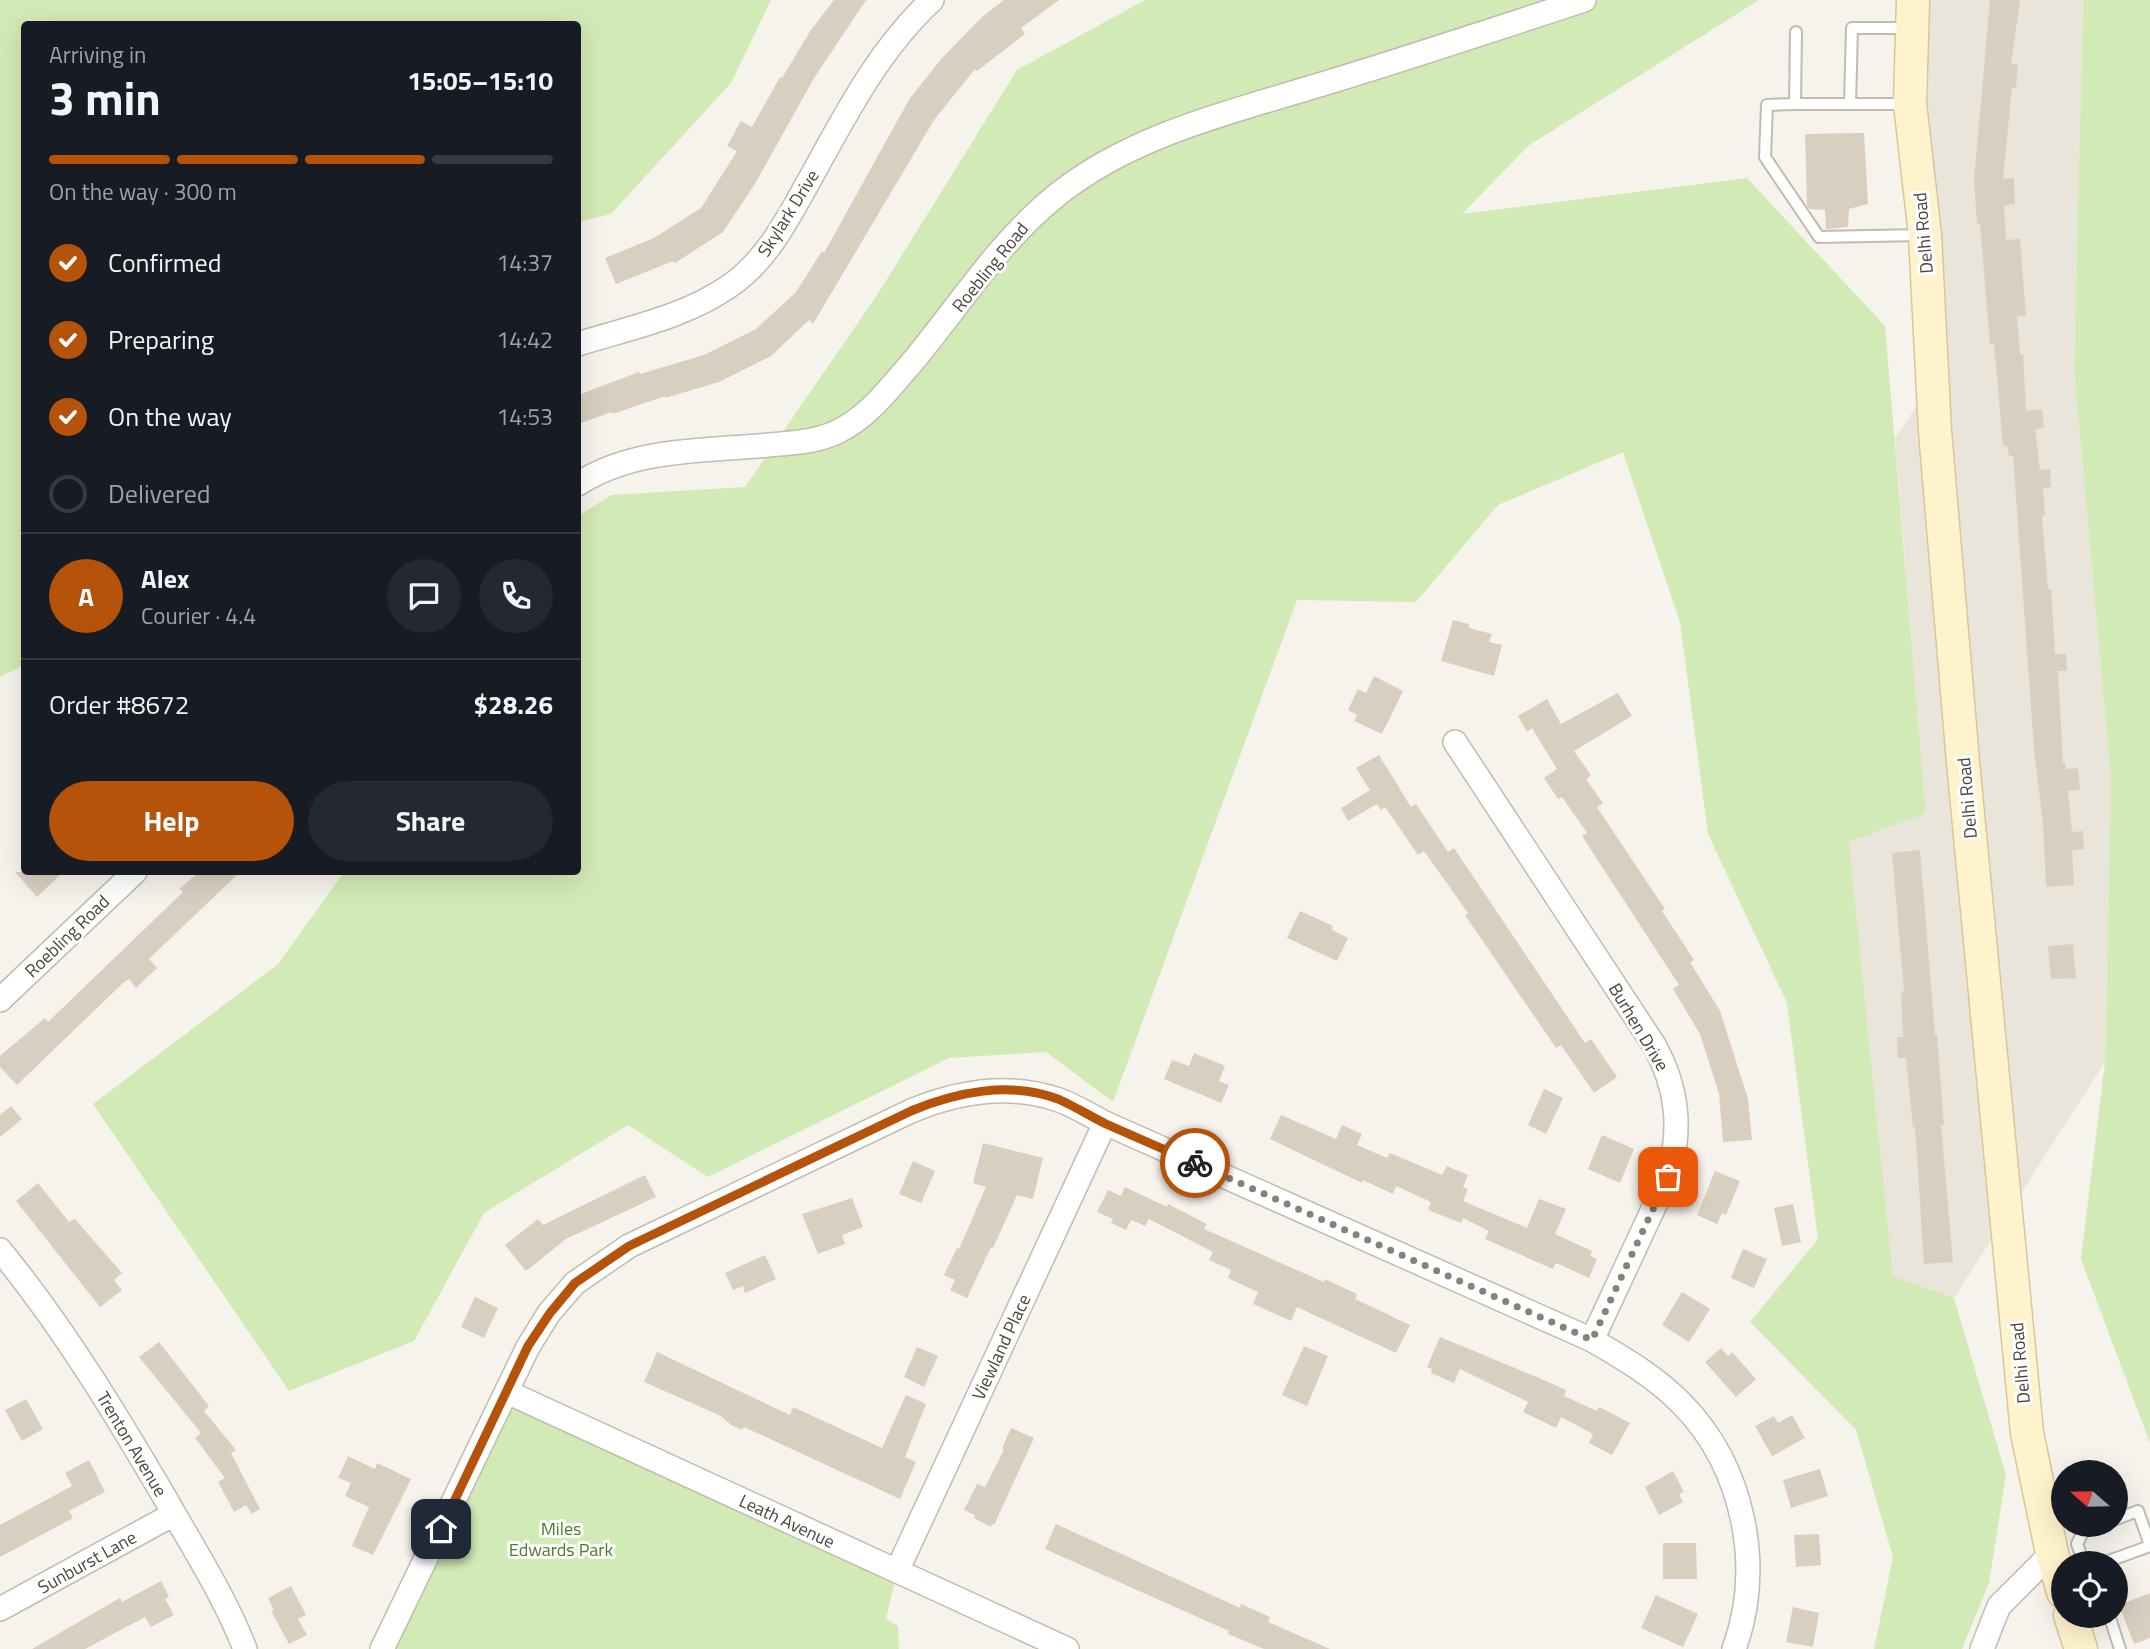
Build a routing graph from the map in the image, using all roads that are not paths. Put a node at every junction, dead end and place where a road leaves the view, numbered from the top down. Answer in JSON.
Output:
{"nodes":[{"id":1,"x":932,"y":0,"type":"edge"},
{"id":2,"x":1584,"y":0,"type":"edge"},
{"id":3,"x":1912,"y":14,"type":"edge"},
{"id":4,"x":1796,"y":32,"type":"dead end"},
{"id":5,"x":1795,"y":104,"type":"junction"},
{"id":6,"x":1850,"y":104,"type":"junction"},
{"id":7,"x":1910,"y":104,"type":"junction"},
{"id":8,"x":1925,"y":235,"type":"junction"},
{"id":9,"x":581,"y":343,"type":"edge"},
{"id":10,"x":581,"y":482,"type":"edge"},
{"id":11,"x":1455,"y":742,"type":"dead end"},
{"id":12,"x":132,"y":875,"type":"edge"},
{"id":13,"x":0,"y":1000,"type":"edge"},
{"id":14,"x":1105,"y":1123,"type":"junction"},
{"id":15,"x":0,"y":1250,"type":"edge"},
{"id":16,"x":1592,"y":1340,"type":"junction"},
{"id":17,"x":507,"y":1392,"type":"junction"},
{"id":18,"x":174,"y":1514,"type":"junction"},
{"id":19,"x":2128,"y":1515,"type":"edge"},
{"id":20,"x":2077,"y":1537,"type":"edge"},
{"id":21,"x":2150,"y":1545,"type":"edge"},
{"id":22,"x":2065,"y":1548,"type":"junction"},
{"id":23,"x":2065,"y":1551,"type":"edge"},
{"id":24,"x":2069,"y":1551,"type":"edge"},
{"id":25,"x":2128,"y":1553,"type":"edge"},
{"id":26,"x":897,"y":1571,"type":"junction"},
{"id":27,"x":0,"y":1609,"type":"edge"},
{"id":28,"x":2074,"y":1628,"type":"edge"},
{"id":29,"x":2113,"y":1628,"type":"edge"},
{"id":30,"x":245,"y":1649,"type":"edge"},
{"id":31,"x":382,"y":1649,"type":"edge"},
{"id":32,"x":1067,"y":1649,"type":"edge"},
{"id":33,"x":1734,"y":1649,"type":"edge"},
{"id":34,"x":1982,"y":1649,"type":"edge"},
{"id":35,"x":2081,"y":1649,"type":"edge"},
{"id":36,"x":2120,"y":1649,"type":"edge"}],
"edges":[{"from":1,"to":9,"type":"street","name":"Skylark Drive"},
{"from":2,"to":10,"type":"street","name":"Roebling Road"},
{"from":3,"to":6,"type":"lane"},
{"from":3,"to":7,"type":"street","name":"Delhi Road"},
{"from":4,"to":5,"type":"lane"},
{"from":5,"to":6,"type":"lane"},
{"from":5,"to":8,"type":"lane"},
{"from":6,"to":7,"type":"lane"},
{"from":7,"to":8,"type":"street","name":"Delhi Road"},
{"from":8,"to":22,"type":"street","name":"Delhi Road"},
{"from":11,"to":16,"type":"street","name":"Burhen Drive"},
{"from":12,"to":13,"type":"street","name":"Roebling Road"},
{"from":14,"to":16,"type":"street"},
{"from":14,"to":17,"type":"street"},
{"from":14,"to":26,"type":"street","name":"Viewland Place"},
{"from":15,"to":18,"type":"street","name":"Trenton Avenue"},
{"from":16,"to":33,"type":"street"},
{"from":17,"to":26,"type":"street","name":"Leath Avenue"},
{"from":17,"to":31,"type":"street"},
{"from":18,"to":27,"type":"street","name":"Sunburst Lane"},
{"from":18,"to":30,"type":"street","name":"Trenton Avenue"},
{"from":19,"to":21,"type":"lane"},
{"from":20,"to":22,"type":"lane"},
{"from":21,"to":25,"type":"lane"},
{"from":22,"to":23,"type":"street","name":"Delhi Road"},
{"from":22,"to":24,"type":"lane"},
{"from":22,"to":34,"type":"street"},
{"from":26,"to":32,"type":"street","name":"Leath Avenue"},
{"from":28,"to":35,"type":"street"},
{"from":29,"to":36,"type":"lane"}]}
